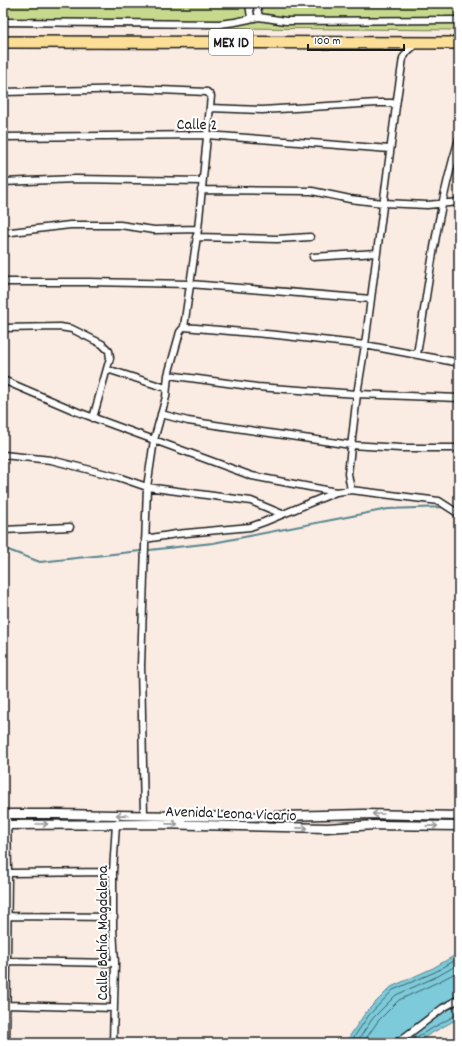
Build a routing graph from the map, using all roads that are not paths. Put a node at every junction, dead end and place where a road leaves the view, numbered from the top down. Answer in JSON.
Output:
{"nodes":[{"id":1,"x":249,"y":3,"type":"edge"},
{"id":2,"x":256,"y":3,"type":"edge"},
{"id":3,"x":259,"y":17,"type":"junction"},
{"id":4,"x":251,"y":18,"type":"junction"},
{"id":5,"x":459,"y":20,"type":"edge"},
{"id":6,"x":3,"y":22,"type":"edge"},
{"id":7,"x":3,"y":42,"type":"edge"},
{"id":8,"x":417,"y":43,"type":"junction"},
{"id":9,"x":459,"y":43,"type":"edge"},
{"id":10,"x":3,"y":92,"type":"edge"},
{"id":11,"x":396,"y":106,"type":"junction"},
{"id":12,"x":210,"y":108,"type":"junction"},
{"id":13,"x":207,"y":135,"type":"junction"},
{"id":14,"x":3,"y":137,"type":"edge"},
{"id":15,"x":459,"y":139,"type":"edge"},
{"id":16,"x":390,"y":150,"type":"junction"},
{"id":17,"x":202,"y":181,"type":"junction"},
{"id":18,"x":3,"y":182,"type":"edge"},
{"id":19,"x":202,"y":190,"type":"junction"},
{"id":20,"x":459,"y":202,"type":"edge"},
{"id":21,"x":383,"y":203,"type":"junction"},
{"id":22,"x":441,"y":204,"type":"junction"},
{"id":23,"x":198,"y":229,"type":"junction"},
{"id":24,"x":3,"y":233,"type":"edge"},
{"id":25,"x":196,"y":237,"type":"junction"},
{"id":26,"x":310,"y":237,"type":"dead end"},
{"id":27,"x":377,"y":254,"type":"junction"},
{"id":28,"x":313,"y":257,"type":"dead end"},
{"id":29,"x":3,"y":282,"type":"edge"},
{"id":30,"x":190,"y":284,"type":"junction"},
{"id":31,"x":371,"y":299,"type":"junction"},
{"id":32,"x":184,"y":327,"type":"junction"},
{"id":33,"x":3,"y":328,"type":"edge"},
{"id":34,"x":365,"y":345,"type":"junction"},
{"id":35,"x":417,"y":354,"type":"junction"},
{"id":36,"x":459,"y":359,"type":"edge"},
{"id":37,"x":107,"y":369,"type":"junction"},
{"id":38,"x":168,"y":375,"type":"junction"},
{"id":39,"x":3,"y":380,"type":"edge"},
{"id":40,"x":166,"y":388,"type":"junction"},
{"id":41,"x":357,"y":394,"type":"junction"},
{"id":42,"x":459,"y":398,"type":"edge"},
{"id":43,"x":161,"y":414,"type":"junction"},
{"id":44,"x":93,"y":418,"type":"junction"},
{"id":45,"x":154,"y":440,"type":"junction"},
{"id":46,"x":352,"y":445,"type":"junction"},
{"id":47,"x":459,"y":448,"type":"edge"},
{"id":48,"x":3,"y":455,"type":"edge"},
{"id":49,"x":147,"y":488,"type":"junction"},
{"id":50,"x":351,"y":490,"type":"junction"},
{"id":51,"x":336,"y":492,"type":"junction"},
{"id":52,"x":282,"y":514,"type":"junction"},
{"id":53,"x":459,"y":514,"type":"edge"},
{"id":54,"x":70,"y":527,"type":"dead end"},
{"id":55,"x":3,"y":530,"type":"edge"},
{"id":56,"x":145,"y":539,"type":"junction"},
{"id":57,"x":5,"y":814,"type":"edge"},
{"id":58,"x":144,"y":816,"type":"junction"},
{"id":59,"x":459,"y":816,"type":"edge"},
{"id":60,"x":116,"y":824,"type":"junction"},
{"id":61,"x":5,"y":825,"type":"edge"},
{"id":62,"x":459,"y":826,"type":"edge"},
{"id":63,"x":114,"y":872,"type":"junction"},
{"id":64,"x":8,"y":873,"type":"junction"},
{"id":65,"x":8,"y":916,"type":"junction"},
{"id":66,"x":114,"y":917,"type":"junction"},
{"id":67,"x":8,"y":961,"type":"junction"},
{"id":68,"x":115,"y":963,"type":"junction"},
{"id":69,"x":459,"y":999,"type":"edge"},
{"id":70,"x":7,"y":1005,"type":"junction"},
{"id":71,"x":114,"y":1008,"type":"junction"},
{"id":72,"x":6,"y":1043,"type":"edge"},
{"id":73,"x":113,"y":1043,"type":"edge"},
{"id":74,"x":397,"y":1043,"type":"edge"}],
"edges":[{"from":1,"to":4,"type":"street"},
{"from":2,"to":3,"type":"street"},
{"from":3,"to":4,"type":"street"},
{"from":3,"to":5,"type":"street"},
{"from":4,"to":6,"type":"street"},
{"from":7,"to":8,"type":"highway","number":"MEX 1D"},
{"from":8,"to":9,"type":"highway","number":"MEX 1D"},
{"from":8,"to":11,"type":"street"},
{"from":10,"to":12,"type":"street"},
{"from":11,"to":12,"type":"street"},
{"from":11,"to":16,"type":"street"},
{"from":12,"to":13,"type":"street"},
{"from":13,"to":14,"type":"street","name":"Calle 2"},
{"from":13,"to":16,"type":"street","name":"Calle 2"},
{"from":13,"to":17,"type":"street"},
{"from":15,"to":22,"type":"street"},
{"from":16,"to":21,"type":"street"},
{"from":17,"to":18,"type":"street"},
{"from":17,"to":19,"type":"street"},
{"from":19,"to":21,"type":"street"},
{"from":19,"to":23,"type":"street"},
{"from":20,"to":22,"type":"street"},
{"from":21,"to":22,"type":"street"},
{"from":21,"to":27,"type":"street"},
{"from":22,"to":35,"type":"street"},
{"from":23,"to":24,"type":"street"},
{"from":23,"to":25,"type":"street"},
{"from":25,"to":26,"type":"street"},
{"from":25,"to":30,"type":"street"},
{"from":27,"to":28,"type":"street"},
{"from":27,"to":31,"type":"street"},
{"from":29,"to":30,"type":"street"},
{"from":30,"to":31,"type":"street"},
{"from":30,"to":32,"type":"street"},
{"from":31,"to":34,"type":"street"},
{"from":32,"to":34,"type":"street"},
{"from":32,"to":38,"type":"street"},
{"from":33,"to":37,"type":"street"},
{"from":34,"to":35,"type":"street"},
{"from":34,"to":41,"type":"street"},
{"from":35,"to":36,"type":"street"},
{"from":37,"to":40,"type":"street"},
{"from":37,"to":44,"type":"street"},
{"from":38,"to":40,"type":"street"},
{"from":38,"to":41,"type":"street"},
{"from":39,"to":44,"type":"street"},
{"from":40,"to":43,"type":"street"},
{"from":41,"to":42,"type":"street"},
{"from":41,"to":46,"type":"street"},
{"from":43,"to":45,"type":"street"},
{"from":43,"to":46,"type":"street"},
{"from":44,"to":45,"type":"street"},
{"from":45,"to":49,"type":"street"},
{"from":45,"to":51,"type":"street"},
{"from":46,"to":47,"type":"street"},
{"from":46,"to":50,"type":"street"},
{"from":48,"to":49,"type":"street"},
{"from":49,"to":52,"type":"street"},
{"from":49,"to":56,"type":"street"},
{"from":50,"to":51,"type":"street"},
{"from":50,"to":53,"type":"street"},
{"from":51,"to":52,"type":"street"},
{"from":52,"to":56,"type":"street"},
{"from":54,"to":55,"type":"street"},
{"from":56,"to":58,"type":"street"},
{"from":58,"to":57,"type":"street","name":"Avenida Leona Vicario","one_way":true},
{"from":57,"to":61,"type":"street"},
{"from":59,"to":58,"type":"street","name":"Avenida Leona Vicario","one_way":true},
{"from":61,"to":60,"type":"street","name":"Avenida Leona Vicario","one_way":true},
{"from":60,"to":62,"type":"street","name":"Avenida Leona Vicario","one_way":true},
{"from":60,"to":63,"type":"street","name":"Calle Bahía Magdalena"},
{"from":61,"to":64,"type":"street"},
{"from":63,"to":64,"type":"street"},
{"from":63,"to":66,"type":"street","name":"Calle Bahía Magdalena"},
{"from":64,"to":65,"type":"street"},
{"from":65,"to":66,"type":"street"},
{"from":65,"to":67,"type":"street"},
{"from":66,"to":68,"type":"street","name":"Calle Bahía Magdalena"},
{"from":67,"to":68,"type":"street"},
{"from":67,"to":70,"type":"street"},
{"from":68,"to":71,"type":"street","name":"Calle Bahía Magdalena"},
{"from":69,"to":74,"type":"street"},
{"from":70,"to":71,"type":"street"},
{"from":70,"to":72,"type":"street"},
{"from":71,"to":73,"type":"street","name":"Calle Bahía Magdalena"}]}
